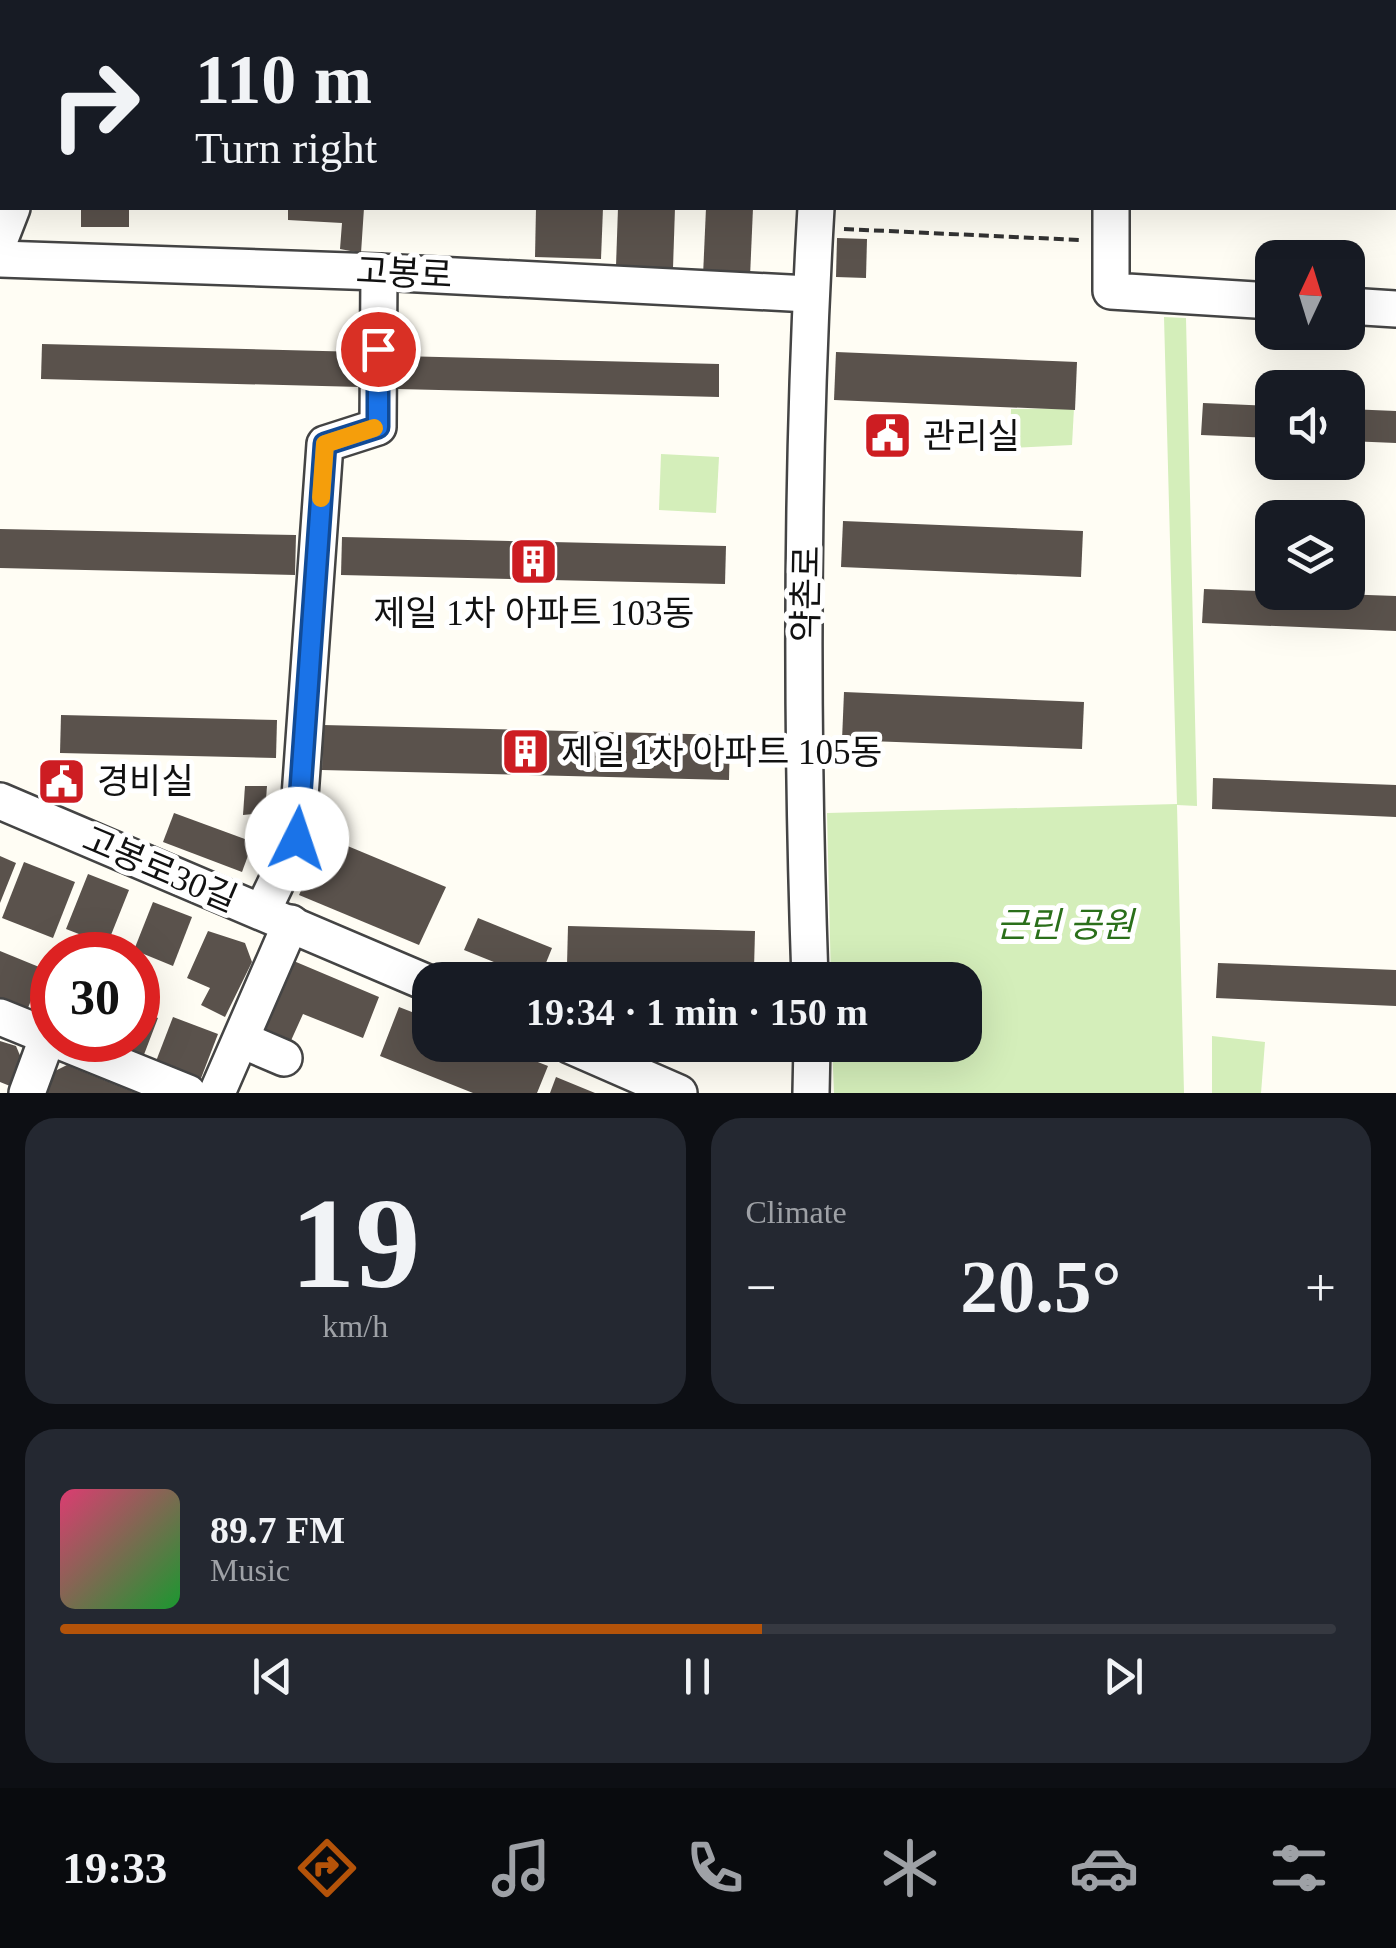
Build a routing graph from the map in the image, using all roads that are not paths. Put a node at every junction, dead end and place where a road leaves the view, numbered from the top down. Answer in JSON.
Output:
{"nodes":[{"id":1,"x":11,"y":210,"type":"edge"},
{"id":2,"x":815,"y":218,"type":"edge"},
{"id":3,"x":1111,"y":225,"type":"edge"},
{"id":4,"x":0,"y":239,"type":"edge"},
{"id":5,"x":0,"y":258,"type":"edge"},
{"id":6,"x":378,"y":272,"type":"junction"},
{"id":7,"x":808,"y":294,"type":"junction"},
{"id":8,"x":1255,"y":301,"type":"edge"},
{"id":9,"x":1365,"y":307,"type":"edge"},
{"id":10,"x":1396,"y":309,"type":"edge"},
{"id":11,"x":0,"y":801,"type":"edge"},
{"id":12,"x":266,"y":914,"type":"junction"},
{"id":13,"x":809,"y":962,"type":"edge"},
{"id":14,"x":412,"y":976,"type":"edge"},
{"id":15,"x":0,"y":1017,"type":"edge"},
{"id":16,"x":30,"y":1029,"type":"edge"},
{"id":17,"x":242,"y":1040,"type":"junction"},
{"id":18,"x":284,"y":1058,"type":"dead end"},
{"id":19,"x":42,"y":1062,"type":"edge"},
{"id":20,"x":112,"y":1062,"type":"edge"},
{"id":21,"x":609,"y":1062,"type":"edge"},
{"id":22,"x":812,"y":1062,"type":"edge"},
{"id":23,"x":27,"y":1093,"type":"edge"},
{"id":24,"x":188,"y":1093,"type":"edge"},
{"id":25,"x":218,"y":1093,"type":"edge"},
{"id":26,"x":679,"y":1093,"type":"edge"},
{"id":27,"x":811,"y":1093,"type":"edge"}],
"edges":[{"from":1,"to":4,"type":"street"},
{"from":2,"to":7,"type":"street","name":"약촌로"},
{"from":3,"to":8,"type":"street"},
{"from":5,"to":6,"type":"street","name":"고봉로"},
{"from":6,"to":7,"type":"street","name":"고봉로"},
{"from":6,"to":12,"type":"street"},
{"from":7,"to":13,"type":"street","name":"약촌로"},
{"from":9,"to":10,"type":"street"},
{"from":11,"to":12,"type":"street","name":"고봉로30길"},
{"from":12,"to":14,"type":"street","name":"고봉로30길"},
{"from":12,"to":17,"type":"street"},
{"from":15,"to":16,"type":"street"},
{"from":17,"to":18,"type":"street"},
{"from":17,"to":25,"type":"street"},
{"from":19,"to":23,"type":"street"},
{"from":20,"to":24,"type":"street"},
{"from":21,"to":26,"type":"street"},
{"from":22,"to":27,"type":"street"}]}
